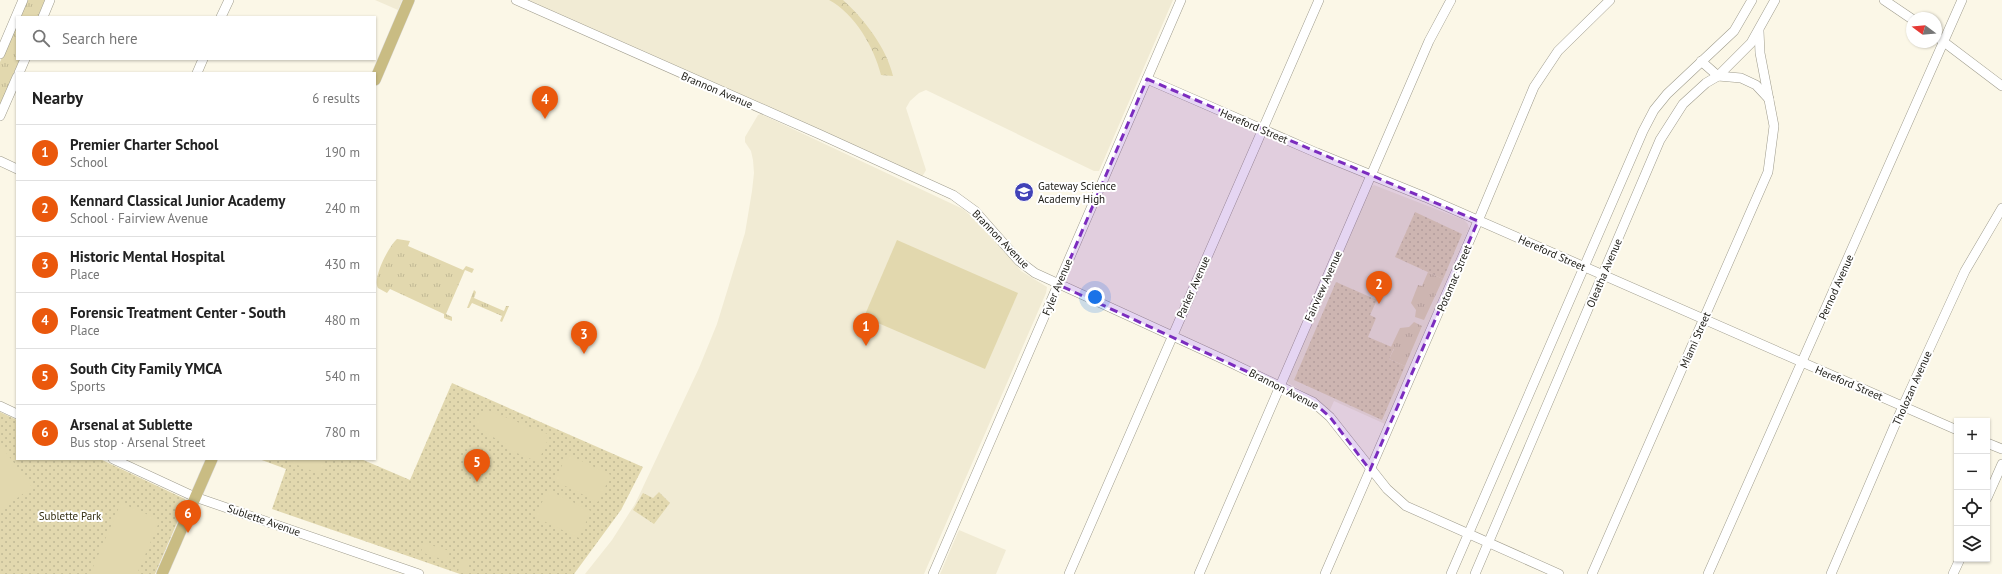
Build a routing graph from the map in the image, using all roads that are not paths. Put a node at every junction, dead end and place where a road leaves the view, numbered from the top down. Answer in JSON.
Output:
{"nodes":[{"id":1,"x":23,"y":0,"type":"edge"},
{"id":2,"x":50,"y":0,"type":"edge"},
{"id":3,"x":229,"y":0,"type":"edge"},
{"id":4,"x":409,"y":0,"type":"edge"},
{"id":5,"x":516,"y":0,"type":"edge"},
{"id":6,"x":1181,"y":0,"type":"edge"},
{"id":7,"x":1318,"y":0,"type":"edge"},
{"id":8,"x":1451,"y":0,"type":"edge"},
{"id":9,"x":1610,"y":0,"type":"edge"},
{"id":10,"x":1752,"y":0,"type":"edge"},
{"id":11,"x":1775,"y":0,"type":"edge"},
{"id":12,"x":1884,"y":0,"type":"edge"},
{"id":13,"x":1962,"y":0,"type":"edge"},
{"id":14,"x":1906,"y":15,"type":"edge"},
{"id":15,"x":16,"y":16,"type":"edge"},
{"id":16,"x":16,"y":16,"type":"edge"},
{"id":17,"x":43,"y":16,"type":"edge"},
{"id":18,"x":221,"y":16,"type":"edge"},
{"id":19,"x":1759,"y":31,"type":"junction"},
{"id":20,"x":1942,"y":34,"type":"edge"},
{"id":21,"x":1942,"y":41,"type":"edge"},
{"id":22,"x":1935,"y":48,"type":"edge"},
{"id":23,"x":0,"y":54,"type":"edge"},
{"id":24,"x":25,"y":60,"type":"edge"},
{"id":25,"x":203,"y":60,"type":"edge"},
{"id":26,"x":1701,"y":61,"type":"junction"},
{"id":27,"x":19,"y":72,"type":"edge"},
{"id":28,"x":197,"y":72,"type":"edge"},
{"id":29,"x":1718,"y":76,"type":"junction"},
{"id":30,"x":376,"y":78,"type":"edge"},
{"id":31,"x":16,"y":79,"type":"edge"},
{"id":32,"x":1147,"y":79,"type":"junction"},
{"id":33,"x":2002,"y":86,"type":"edge"},
{"id":34,"x":1770,"y":100,"type":"junction"},
{"id":35,"x":0,"y":116,"type":"edge"},
{"id":36,"x":1262,"y":129,"type":"junction"},
{"id":37,"x":0,"y":161,"type":"edge"},
{"id":38,"x":16,"y":169,"type":"edge"},
{"id":39,"x":1372,"y":175,"type":"junction"},
{"id":40,"x":2002,"y":208,"type":"edge"},
{"id":41,"x":1478,"y":221,"type":"junction"},
{"id":42,"x":1585,"y":267,"type":"junction"},
{"id":43,"x":1604,"y":275,"type":"junction"},
{"id":44,"x":1059,"y":285,"type":"junction"},
{"id":45,"x":1704,"y":319,"type":"junction"},
{"id":46,"x":1172,"y":335,"type":"junction"},
{"id":47,"x":1803,"y":363,"type":"junction"},
{"id":48,"x":1280,"y":385,"type":"junction"},
{"id":49,"x":0,"y":406,"type":"edge"},
{"id":50,"x":1903,"y":406,"type":"junction"},
{"id":51,"x":16,"y":414,"type":"edge"},
{"id":52,"x":1954,"y":429,"type":"edge"},
{"id":53,"x":1990,"y":444,"type":"edge"},
{"id":54,"x":2002,"y":450,"type":"edge"},
{"id":55,"x":115,"y":460,"type":"edge"},
{"id":56,"x":212,"y":460,"type":"edge"},
{"id":57,"x":2002,"y":464,"type":"edge"},
{"id":58,"x":1370,"y":470,"type":"junction"},
{"id":59,"x":1990,"y":491,"type":"edge"},
{"id":60,"x":195,"y":497,"type":"junction"},
{"id":61,"x":1469,"y":534,"type":"junction"},
{"id":62,"x":1489,"y":543,"type":"junction"},
{"id":63,"x":1959,"y":562,"type":"edge"},
{"id":64,"x":162,"y":574,"type":"edge"},
{"id":65,"x":419,"y":574,"type":"edge"},
{"id":66,"x":933,"y":574,"type":"edge"},
{"id":67,"x":1069,"y":574,"type":"edge"},
{"id":68,"x":1199,"y":574,"type":"edge"},
{"id":69,"x":1325,"y":574,"type":"edge"},
{"id":70,"x":1452,"y":574,"type":"edge"},
{"id":71,"x":1475,"y":574,"type":"edge"},
{"id":72,"x":1559,"y":574,"type":"edge"},
{"id":73,"x":1592,"y":574,"type":"edge"},
{"id":74,"x":1708,"y":574,"type":"edge"},
{"id":75,"x":1831,"y":574,"type":"edge"},
{"id":76,"x":1953,"y":574,"type":"edge"}],
"edges":[{"from":1,"to":15,"type":"street"},
{"from":2,"to":17,"type":"street"},
{"from":3,"to":18,"type":"street"},
{"from":4,"to":30,"type":"main road"},
{"from":5,"to":44,"type":"street","name":"Brannon Avenue"},
{"from":6,"to":32,"type":"street","name":"Fyler Avenue"},
{"from":7,"to":36,"type":"street","name":"Parker Avenue"},
{"from":8,"to":39,"type":"street","name":"Fairview Avenue"},
{"from":9,"to":41,"type":"street","name":"Potomac Street"},
{"from":10,"to":26,"type":"street","name":"Oleatha Avenue"},
{"from":11,"to":19,"type":"street","name":"Oleatha Avenue"},
{"from":12,"to":14,"type":"street"},
{"from":13,"to":20,"type":"street","name":"Pernod Avenue"},
{"from":16,"to":23,"type":"street"},
{"from":19,"to":29,"type":"street","name":"Oleatha Avenue"},
{"from":19,"to":34,"type":"street","name":"Miami Street"},
{"from":21,"to":33,"type":"street"},
{"from":22,"to":47,"type":"street","name":"Pernod Avenue"},
{"from":24,"to":27,"type":"street"},
{"from":25,"to":28,"type":"street"},
{"from":26,"to":29,"type":"street"},
{"from":26,"to":42,"type":"street","name":"Oleatha Avenue"},
{"from":29,"to":34,"type":"street"},
{"from":29,"to":43,"type":"street","name":"Oleatha Avenue"},
{"from":31,"to":35,"type":"street"},
{"from":32,"to":36,"type":"street","name":"Hereford Street"},
{"from":32,"to":44,"type":"street","name":"Fyler Avenue"},
{"from":34,"to":45,"type":"street","name":"Miami Street"},
{"from":36,"to":39,"type":"street","name":"Hereford Street"},
{"from":36,"to":46,"type":"street","name":"Parker Avenue"},
{"from":37,"to":38,"type":"street"},
{"from":39,"to":41,"type":"street","name":"Hereford Street"},
{"from":39,"to":48,"type":"street","name":"Fairview Avenue"},
{"from":40,"to":50,"type":"street","name":"Tholozan Avenue"},
{"from":41,"to":42,"type":"street","name":"Hereford Street"},
{"from":41,"to":58,"type":"street","name":"Potomac Street"},
{"from":42,"to":43,"type":"street","name":"Hereford Street"},
{"from":42,"to":61,"type":"street","name":"Oleatha Avenue"},
{"from":43,"to":45,"type":"street","name":"Hereford Street"},
{"from":43,"to":62,"type":"street","name":"Oleatha Avenue"},
{"from":44,"to":46,"type":"street","name":"Brannon Avenue"},
{"from":44,"to":66,"type":"street","name":"Fyler Avenue"},
{"from":45,"to":47,"type":"street","name":"Hereford Street"},
{"from":45,"to":73,"type":"street","name":"Miami Street"},
{"from":46,"to":48,"type":"street","name":"Brannon Avenue"},
{"from":46,"to":67,"type":"street","name":"Parker Avenue"},
{"from":47,"to":50,"type":"street","name":"Hereford Street"},
{"from":47,"to":74,"type":"street","name":"Pernod Avenue"},
{"from":48,"to":58,"type":"street","name":"Brannon Avenue"},
{"from":48,"to":68,"type":"street","name":"Fairview Avenue"},
{"from":49,"to":51,"type":"street"},
{"from":50,"to":52,"type":"street","name":"Hereford Street"},
{"from":50,"to":75,"type":"street","name":"Tholozan Avenue"},
{"from":53,"to":54,"type":"street"},
{"from":55,"to":60,"type":"street","name":"Sublette Avenue"},
{"from":56,"to":60,"type":"main road"},
{"from":57,"to":59,"type":"street"},
{"from":58,"to":61,"type":"street","name":"Brannon Avenue"},
{"from":58,"to":69,"type":"street","name":"Potomac Street"},
{"from":60,"to":64,"type":"main road"},
{"from":60,"to":65,"type":"street","name":"Sublette Avenue"},
{"from":61,"to":62,"type":"street","name":"Brannon Avenue"},
{"from":61,"to":70,"type":"street","name":"Oleatha Avenue"},
{"from":62,"to":71,"type":"street","name":"Oleatha Avenue"},
{"from":62,"to":72,"type":"street","name":"Brannon Avenue"},
{"from":63,"to":76,"type":"street"}]}
